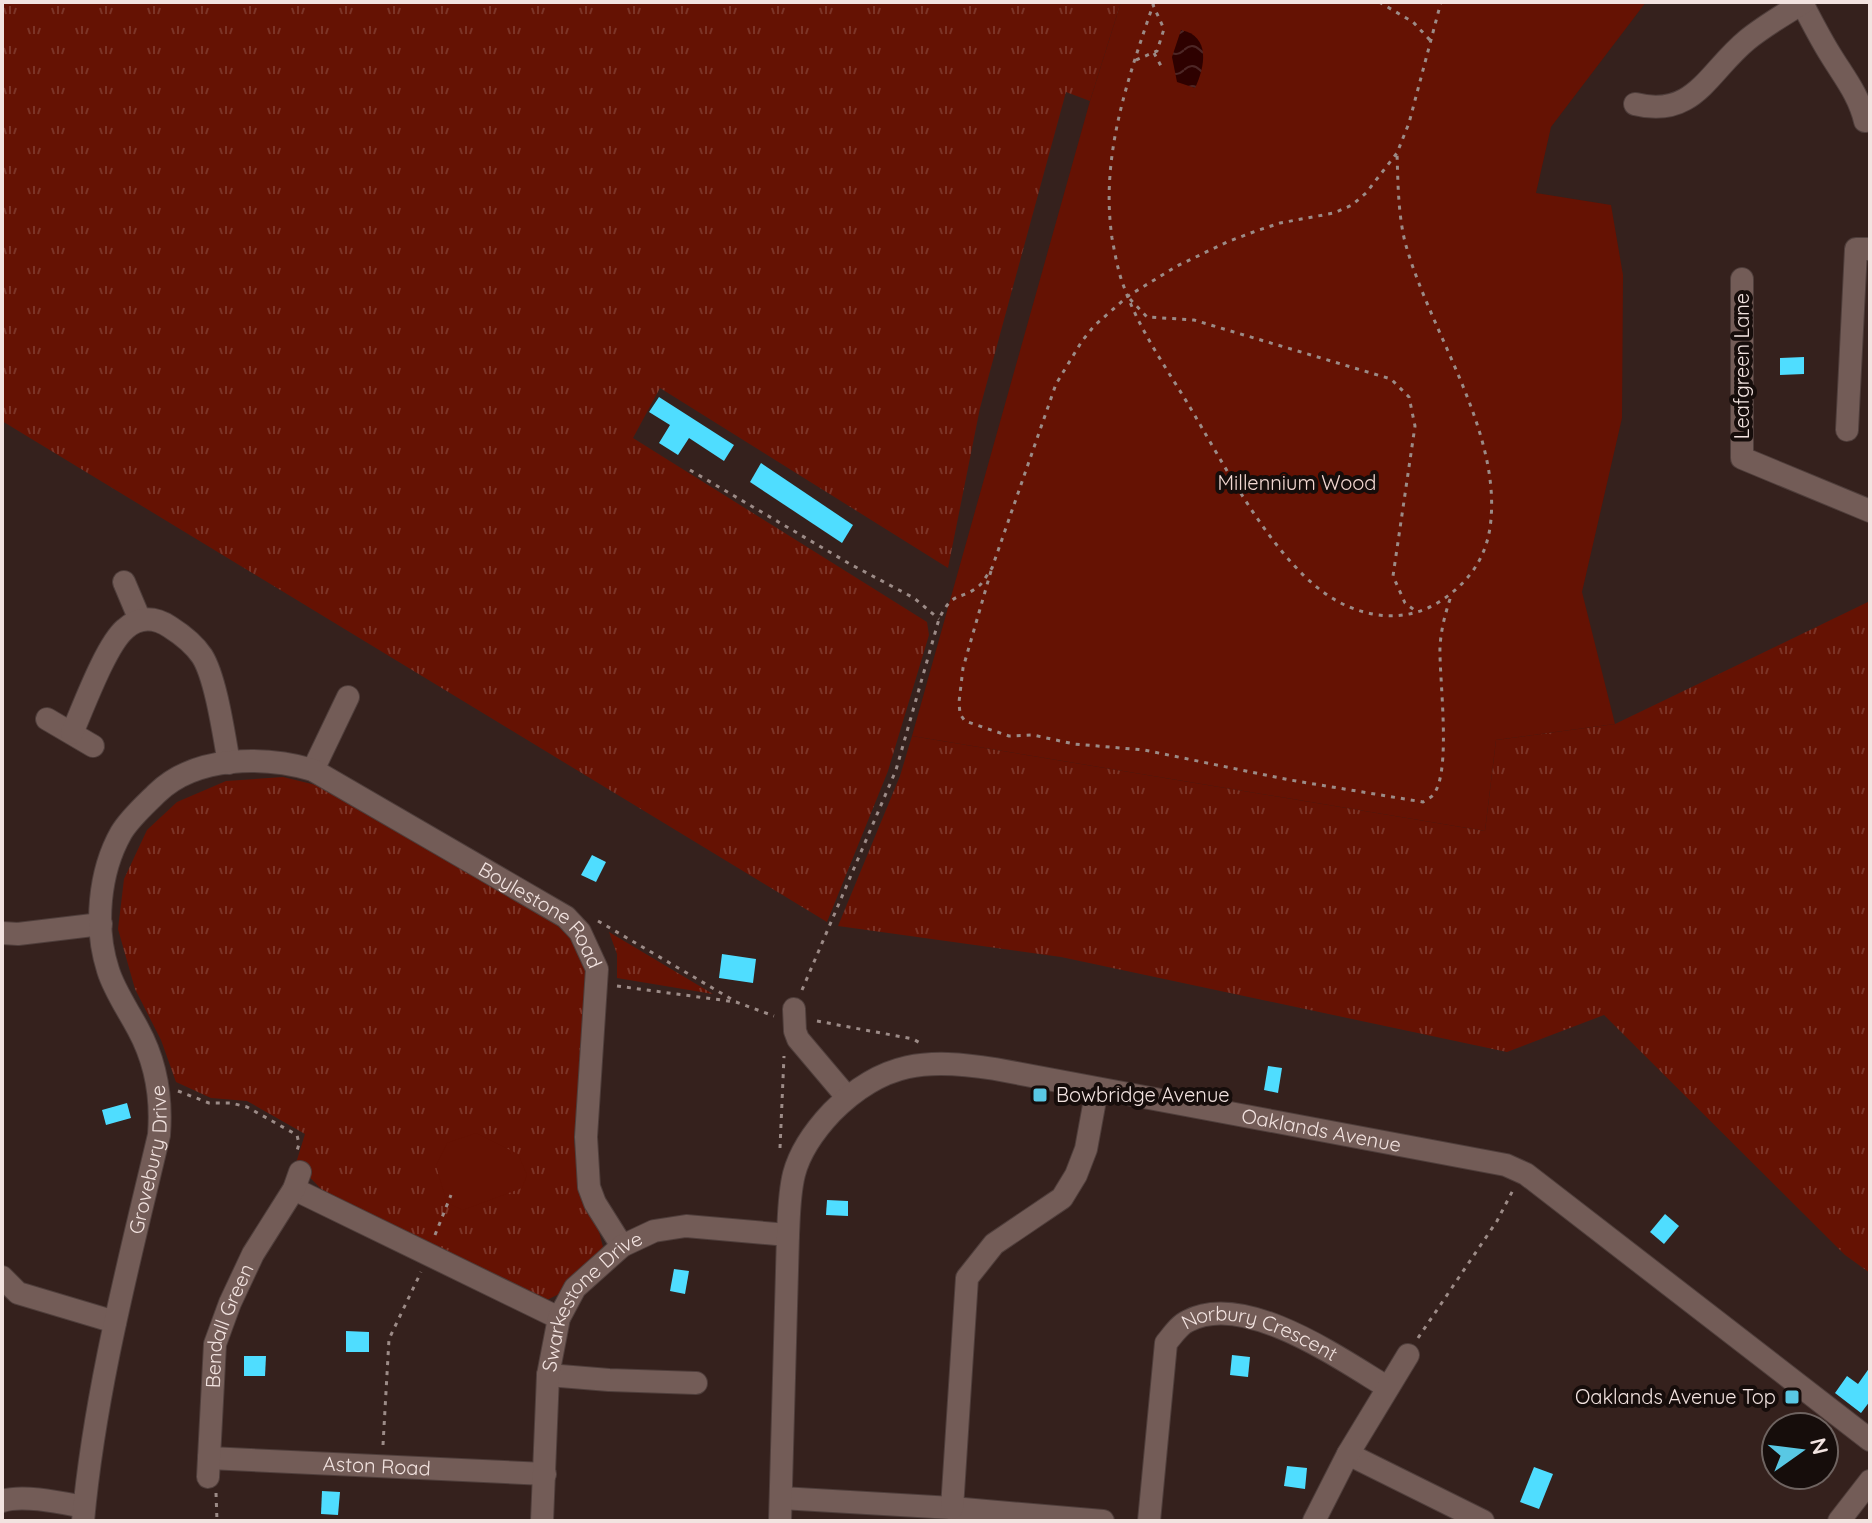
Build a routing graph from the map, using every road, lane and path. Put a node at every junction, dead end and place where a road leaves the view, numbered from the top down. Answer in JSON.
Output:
{"nodes":[{"id":1,"x":1379,"y":2,"type":"edge"},
{"id":2,"x":1441,"y":2,"type":"edge"},
{"id":3,"x":1154,"y":3,"type":"edge"},
{"id":4,"x":1803,"y":3,"type":"edge"},
{"id":5,"x":1431,"y":40,"type":"junction"},
{"id":6,"x":1154,"y":53,"type":"junction"},
{"id":7,"x":1135,"y":61,"type":"junction"},
{"id":8,"x":1161,"y":66,"type":"dead end"},
{"id":9,"x":1635,"y":104,"type":"dead end"},
{"id":10,"x":1865,"y":121,"type":"dead end"},
{"id":11,"x":1397,"y":153,"type":"junction"},
{"id":12,"x":1863,"y":249,"type":"edge"},
{"id":13,"x":1742,"y":279,"type":"dead end"},
{"id":14,"x":1128,"y":296,"type":"junction"},
{"id":15,"x":1847,"y":430,"type":"dead end"},
{"id":16,"x":690,"y":470,"type":"dead end"},
{"id":17,"x":1870,"y":511,"type":"edge"},
{"id":18,"x":992,"y":568,"type":"junction"},
{"id":19,"x":124,"y":582,"type":"dead end"},
{"id":20,"x":1452,"y":593,"type":"junction"},
{"id":21,"x":1417,"y":613,"type":"junction"},
{"id":22,"x":939,"y":619,"type":"junction"},
{"id":23,"x":140,"y":620,"type":"junction"},
{"id":24,"x":348,"y":697,"type":"dead end"},
{"id":25,"x":47,"y":719,"type":"dead end"},
{"id":26,"x":72,"y":733,"type":"junction"},
{"id":27,"x":93,"y":746,"type":"dead end"},
{"id":28,"x":229,"y":763,"type":"junction"},
{"id":29,"x":313,"y":770,"type":"junction"},
{"id":30,"x":566,"y":917,"type":"junction"},
{"id":31,"x":101,"y":924,"type":"junction"},
{"id":32,"x":2,"y":933,"type":"edge"},
{"id":33,"x":598,"y":987,"type":"junction"},
{"id":34,"x":736,"y":1002,"type":"junction"},
{"id":35,"x":794,"y":1014,"type":"junction"},
{"id":36,"x":924,"y":1045,"type":"dead end"},
{"id":37,"x":784,"y":1049,"type":"dead end"},
{"id":38,"x":1097,"y":1089,"type":"junction"},
{"id":39,"x":158,"y":1090,"type":"junction"},
{"id":40,"x":847,"y":1097,"type":"junction"},
{"id":41,"x":780,"y":1153,"type":"dead end"},
{"id":42,"x":1522,"y":1172,"type":"junction"},
{"id":43,"x":297,"y":1181,"type":"junction"},
{"id":44,"x":451,"y":1195,"type":"dead end"},
{"id":45,"x":788,"y":1235,"type":"junction"},
{"id":46,"x":622,"y":1246,"type":"junction"},
{"id":47,"x":429,"y":1255,"type":"junction"},
{"id":48,"x":2,"y":1277,"type":"edge"},
{"id":49,"x":559,"y":1318,"type":"junction"},
{"id":50,"x":115,"y":1322,"type":"junction"},
{"id":51,"x":1408,"y":1355,"type":"joint"},
{"id":52,"x":548,"y":1375,"type":"junction"},
{"id":53,"x":696,"y":1383,"type":"dead end"},
{"id":54,"x":1387,"y":1387,"type":"junction"},
{"id":55,"x":1870,"y":1440,"type":"edge"},
{"id":56,"x":1348,"y":1454,"type":"junction"},
{"id":57,"x":382,"y":1465,"type":"junction"},
{"id":58,"x":208,"y":1468,"type":"junction"},
{"id":59,"x":545,"y":1474,"type":"junction"},
{"id":60,"x":1870,"y":1481,"type":"edge"},
{"id":61,"x":781,"y":1498,"type":"junction"},
{"id":62,"x":2,"y":1501,"type":"edge"},
{"id":63,"x":952,"y":1508,"type":"junction"},
{"id":64,"x":914,"y":1513,"type":"edge"},
{"id":65,"x":84,"y":1514,"type":"edge"},
{"id":66,"x":217,"y":1521,"type":"edge"},
{"id":67,"x":542,"y":1521,"type":"edge"},
{"id":68,"x":780,"y":1521,"type":"edge"},
{"id":69,"x":1103,"y":1521,"type":"edge"},
{"id":70,"x":1149,"y":1521,"type":"edge"},
{"id":71,"x":1314,"y":1521,"type":"edge"},
{"id":72,"x":1483,"y":1521,"type":"edge"},
{"id":73,"x":1839,"y":1521,"type":"edge"}],
"edges":[{"from":1,"to":5,"type":"path"},
{"from":2,"to":5,"type":"path"},
{"from":3,"to":6,"type":"path"},
{"from":3,"to":7,"type":"path"},
{"from":4,"to":9,"type":"street"},
{"from":4,"to":10,"type":"street"},
{"from":5,"to":11,"type":"path"},
{"from":6,"to":7,"type":"path"},
{"from":6,"to":8,"type":"path"},
{"from":7,"to":14,"type":"path"},
{"from":11,"to":14,"type":"path"},
{"from":11,"to":20,"type":"path"},
{"from":12,"to":15,"type":"street"},
{"from":13,"to":17,"type":"street","name":"Leafgreen Lane"},
{"from":14,"to":18,"type":"path"},
{"from":14,"to":21,"type":"path"},
{"from":14,"to":21,"type":"path"},
{"from":16,"to":22,"type":"path"},
{"from":18,"to":20,"type":"path"},
{"from":18,"to":22,"type":"path"},
{"from":19,"to":23,"type":"street"},
{"from":20,"to":21,"type":"path"},
{"from":22,"to":35,"type":"path"},
{"from":23,"to":26,"type":"street"},
{"from":23,"to":28,"type":"street"},
{"from":24,"to":29,"type":"street"},
{"from":25,"to":26,"type":"street"},
{"from":26,"to":27,"type":"street"},
{"from":28,"to":29,"type":"street","name":"Grovebury Drive"},
{"from":28,"to":31,"type":"street","name":"Grovebury Drive"},
{"from":29,"to":30,"type":"street","name":"Boylestone Road"},
{"from":30,"to":33,"type":"street","name":"Boylestone Road"},
{"from":30,"to":34,"type":"path"},
{"from":31,"to":32,"type":"street"},
{"from":31,"to":39,"type":"street","name":"Grovebury Drive"},
{"from":33,"to":34,"type":"path"},
{"from":33,"to":46,"type":"street","name":"Boylestone Road"},
{"from":34,"to":35,"type":"path"},
{"from":35,"to":36,"type":"path"},
{"from":35,"to":40,"type":"street"},
{"from":37,"to":41,"type":"path"},
{"from":38,"to":40,"type":"street","name":"Oaklands Avenue"},
{"from":38,"to":42,"type":"street","name":"Oaklands Avenue"},
{"from":38,"to":63,"type":"street"},
{"from":39,"to":43,"type":"path"},
{"from":39,"to":50,"type":"street","name":"Grovebury Drive"},
{"from":40,"to":45,"type":"street","name":"Oaklands Avenue"},
{"from":42,"to":51,"type":"path"},
{"from":42,"to":55,"type":"street","name":"Oaklands Avenue"},
{"from":43,"to":47,"type":"street"},
{"from":43,"to":58,"type":"street","name":"Bendall Green"},
{"from":44,"to":47,"type":"path"},
{"from":45,"to":46,"type":"street","name":"Swarkestone Drive"},
{"from":45,"to":61,"type":"street","name":"Oaklands Avenue"},
{"from":46,"to":49,"type":"street","name":"Swarkestone Drive"},
{"from":47,"to":49,"type":"street"},
{"from":47,"to":57,"type":"path"},
{"from":48,"to":50,"type":"street"},
{"from":49,"to":52,"type":"street","name":"Swarkestone Drive"},
{"from":50,"to":65,"type":"street","name":"Grovebury Drive"},
{"from":51,"to":54,"type":"street"},
{"from":52,"to":53,"type":"street"},
{"from":52,"to":59,"type":"street","name":"Swarkestone Drive"},
{"from":54,"to":56,"type":"street"},
{"from":54,"to":70,"type":"street","name":"Norbury Crescent"},
{"from":56,"to":71,"type":"street"},
{"from":56,"to":72,"type":"street"},
{"from":57,"to":58,"type":"street","name":"Aston Road"},
{"from":57,"to":59,"type":"street","name":"Aston Road"},
{"from":58,"to":66,"type":"path"},
{"from":59,"to":67,"type":"street","name":"Swarkestone Drive"},
{"from":60,"to":73,"type":"street"},
{"from":61,"to":64,"type":"street"},
{"from":61,"to":68,"type":"street","name":"Oaklands Avenue"},
{"from":62,"to":65,"type":"street"},
{"from":63,"to":64,"type":"street"},
{"from":63,"to":69,"type":"street"}]}
